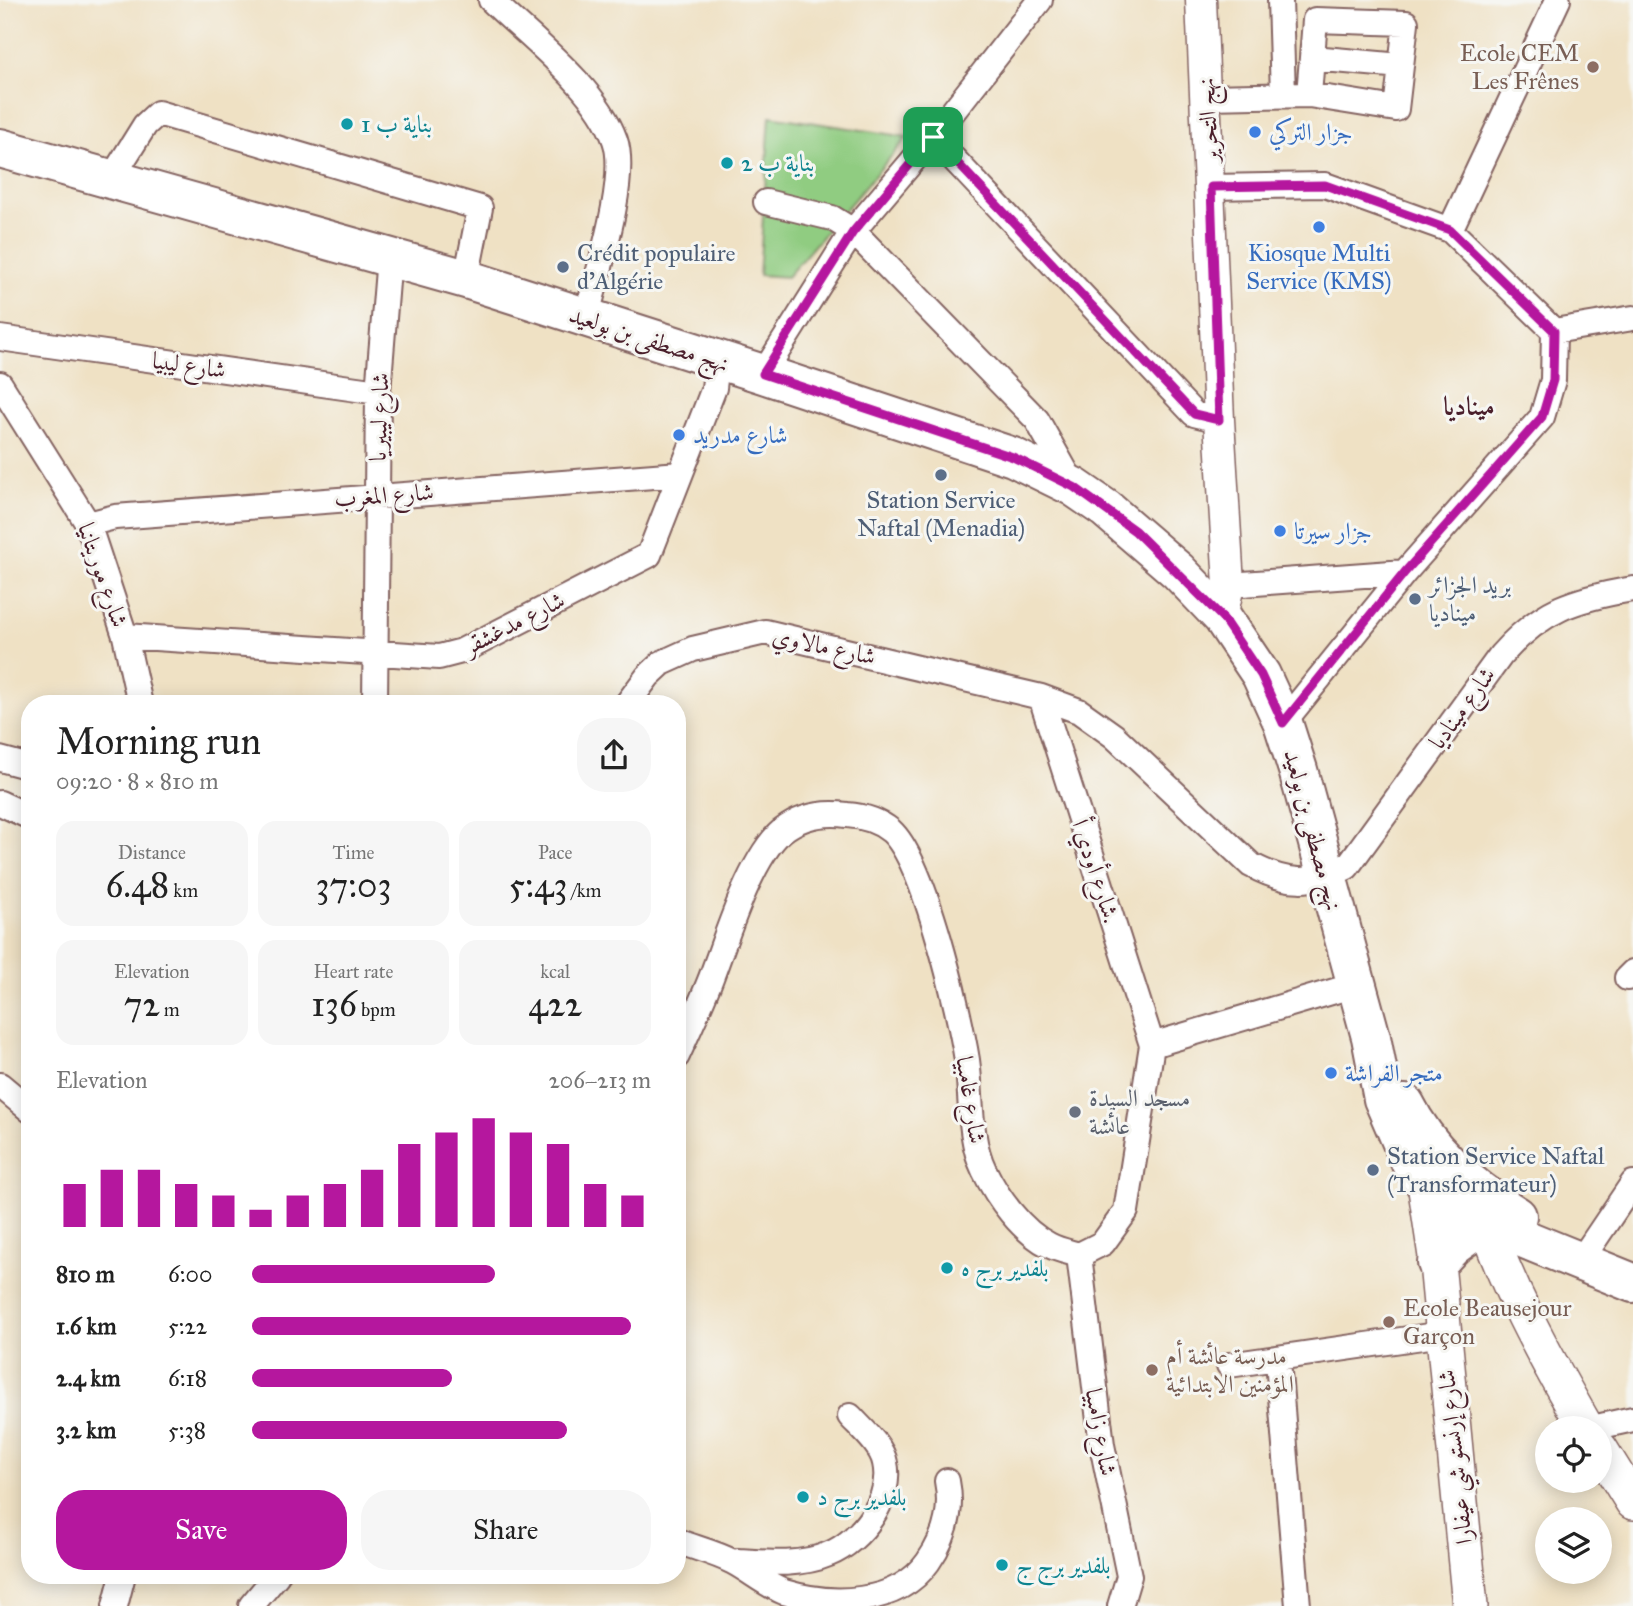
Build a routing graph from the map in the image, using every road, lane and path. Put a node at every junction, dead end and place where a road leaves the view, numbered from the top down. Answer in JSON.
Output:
{"nodes":[{"id":1,"x":491,"y":0,"type":"edge"},
{"id":2,"x":1040,"y":0,"type":"edge"},
{"id":3,"x":1201,"y":0,"type":"edge"},
{"id":4,"x":1280,"y":0,"type":"edge"},
{"id":5,"x":1558,"y":0,"type":"edge"},
{"id":6,"x":1313,"y":58,"type":"junction"},
{"id":7,"x":1402,"y":66,"type":"junction"},
{"id":8,"x":1283,"y":95,"type":"junction"},
{"id":9,"x":1309,"y":95,"type":"junction"},
{"id":10,"x":1206,"y":97,"type":"junction"},
{"id":11,"x":933,"y":137,"type":"junction"},
{"id":12,"x":0,"y":148,"type":"edge"},
{"id":13,"x":110,"y":181,"type":"junction"},
{"id":14,"x":1211,"y":187,"type":"junction"},
{"id":15,"x":766,"y":202,"type":"dead end"},
{"id":16,"x":1450,"y":230,"type":"junction"},
{"id":17,"x":853,"y":232,"type":"junction"},
{"id":18,"x":390,"y":257,"type":"junction"},
{"id":19,"x":466,"y":279,"type":"junction"},
{"id":20,"x":1633,"y":318,"type":"edge"},
{"id":21,"x":586,"y":319,"type":"junction"},
{"id":22,"x":1554,"y":331,"type":"junction"},
{"id":23,"x":0,"y":338,"type":"edge"},
{"id":24,"x":717,"y":362,"type":"junction"},
{"id":25,"x":763,"y":374,"type":"junction"},
{"id":26,"x":0,"y":384,"type":"edge"},
{"id":27,"x":378,"y":392,"type":"junction"},
{"id":28,"x":1219,"y":420,"type":"junction"},
{"id":29,"x":680,"y":474,"type":"junction"},
{"id":30,"x":1074,"y":487,"type":"junction"},
{"id":31,"x":377,"y":495,"type":"junction"},
{"id":32,"x":88,"y":524,"type":"junction"},
{"id":33,"x":1405,"y":572,"type":"junction"},
{"id":34,"x":1633,"y":589,"type":"edge"},
{"id":35,"x":1226,"y":601,"type":"junction"},
{"id":36,"x":124,"y":636,"type":"junction"},
{"id":37,"x":376,"y":653,"type":"junction"},
{"id":38,"x":138,"y":695,"type":"edge"},
{"id":39,"x":375,"y":695,"type":"edge"},
{"id":40,"x":635,"y":695,"type":"edge"},
{"id":41,"x":1041,"y":697,"type":"junction"},
{"id":42,"x":1283,"y":723,"type":"junction"},
{"id":43,"x":0,"y":759,"type":"edge"},
{"id":44,"x":21,"y":765,"type":"edge"},
{"id":45,"x":0,"y":803,"type":"edge"},
{"id":46,"x":21,"y":813,"type":"edge"},
{"id":47,"x":1326,"y":877,"type":"junction"},
{"id":48,"x":1355,"y":985,"type":"junction"},
{"id":49,"x":686,"y":1036,"type":"edge"},
{"id":50,"x":1371,"y":1037,"type":"junction"},
{"id":51,"x":1152,"y":1045,"type":"junction"},
{"id":52,"x":0,"y":1082,"type":"edge"},
{"id":53,"x":21,"y":1102,"type":"edge"},
{"id":54,"x":1425,"y":1183,"type":"junction"},
{"id":55,"x":1633,"y":1183,"type":"edge"},
{"id":56,"x":1473,"y":1186,"type":"junction"},
{"id":57,"x":1485,"y":1223,"type":"junction"},
{"id":58,"x":1079,"y":1255,"type":"junction"},
{"id":59,"x":1581,"y":1260,"type":"junction"},
{"id":60,"x":1437,"y":1263,"type":"junction"},
{"id":61,"x":1633,"y":1283,"type":"edge"},
{"id":62,"x":1443,"y":1334,"type":"junction"},
{"id":63,"x":1278,"y":1360,"type":"junction"},
{"id":64,"x":1229,"y":1365,"type":"dead end"},
{"id":65,"x":850,"y":1416,"type":"dead end"},
{"id":66,"x":1579,"y":1416,"type":"edge"},
{"id":67,"x":1633,"y":1419,"type":"edge"},
{"id":68,"x":1612,"y":1424,"type":"edge"},
{"id":69,"x":1612,"y":1468,"type":"edge"},
{"id":70,"x":947,"y":1481,"type":"dead end"},
{"id":71,"x":1633,"y":1502,"type":"edge"},
{"id":72,"x":686,"y":1544,"type":"edge"},
{"id":73,"x":731,"y":1560,"type":"junction"},
{"id":74,"x":114,"y":1584,"type":"edge"},
{"id":75,"x":120,"y":1584,"type":"edge"},
{"id":76,"x":269,"y":1584,"type":"edge"},
{"id":77,"x":902,"y":1597,"type":"edge"},
{"id":78,"x":114,"y":1606,"type":"edge"},
{"id":79,"x":251,"y":1606,"type":"edge"},
{"id":80,"x":1120,"y":1606,"type":"edge"},
{"id":81,"x":1298,"y":1606,"type":"edge"},
{"id":82,"x":1470,"y":1606,"type":"edge"}],
"edges":[{"from":1,"to":21,"type":"street"},
{"from":2,"to":11,"type":"street"},
{"from":3,"to":10,"type":"street","name":"نهج التحرير"},
{"from":4,"to":8,"type":"street"},
{"from":5,"to":16,"type":"street"},
{"from":6,"to":7,"type":"street"},
{"from":6,"to":7,"type":"street"},
{"from":6,"to":9,"type":"street"},
{"from":7,"to":9,"type":"street"},
{"from":8,"to":9,"type":"street"},
{"from":8,"to":10,"type":"street"},
{"from":10,"to":14,"type":"street","name":"نهج التحرير"},
{"from":11,"to":17,"type":"street"},
{"from":11,"to":28,"type":"street"},
{"from":12,"to":13,"type":"main road","name":"نهج مصطفى بن بولعيد"},
{"from":13,"to":18,"type":"main road","name":"نهج مصطفى بن بولعيد"},
{"from":13,"to":19,"type":"street"},
{"from":14,"to":16,"type":"street"},
{"from":14,"to":28,"type":"street","name":"نهج التحرير"},
{"from":15,"to":17,"type":"street"},
{"from":16,"to":22,"type":"street"},
{"from":17,"to":25,"type":"street"},
{"from":17,"to":30,"type":"street"},
{"from":18,"to":19,"type":"main road","name":"نهج مصطفى بن بولعيد"},
{"from":18,"to":27,"type":"street","name":"شارع ليبيريا"},
{"from":19,"to":21,"type":"main road","name":"نهج مصطفى بن بولعيد"},
{"from":20,"to":22,"type":"street"},
{"from":21,"to":24,"type":"main road","name":"نهج مصطفى بن بولعيد"},
{"from":22,"to":33,"type":"street"},
{"from":23,"to":27,"type":"street","name":"شارع ليبيا"},
{"from":24,"to":25,"type":"main road","name":"نهج مصطفى بن بولعيد"},
{"from":24,"to":29,"type":"street","name":"شارع مدغشقر"},
{"from":25,"to":30,"type":"main road","name":"نهج مصطفى بن بولعيد"},
{"from":26,"to":32,"type":"street","name":"شارع موريتانيا"},
{"from":27,"to":31,"type":"street","name":"شارع ليبيريا"},
{"from":28,"to":35,"type":"street","name":"نهج التحرير"},
{"from":29,"to":31,"type":"street","name":"شارع المغرب"},
{"from":29,"to":37,"type":"street","name":"شارع مدغشقر"},
{"from":30,"to":35,"type":"main road","name":"نهج مصطفى بن بولعيد"},
{"from":31,"to":32,"type":"street","name":"شارع المغرب"},
{"from":31,"to":37,"type":"street","name":"شارع ليبيريا"},
{"from":32,"to":36,"type":"street","name":"شارع موريتانيا"},
{"from":33,"to":35,"type":"street"},
{"from":33,"to":42,"type":"street"},
{"from":34,"to":47,"type":"street","name":"شارع ميناديا"},
{"from":35,"to":42,"type":"main road","name":"نهج مصطفى بن بولعيد"},
{"from":36,"to":37,"type":"street","name":"شارع مدغشقر"},
{"from":36,"to":38,"type":"street","name":"شارع موريتانيا"},
{"from":37,"to":39,"type":"street","name":"شارع ليبيريا"},
{"from":40,"to":41,"type":"street","name":"شارع مالاوي"},
{"from":41,"to":47,"type":"street","name":"شارع مالاوي"},
{"from":41,"to":51,"type":"street","name":"شارع أودي أ."},
{"from":42,"to":47,"type":"main road","name":"نهج مصطفى بن بولعيد"},
{"from":43,"to":44,"type":"street"},
{"from":45,"to":46,"type":"street"},
{"from":47,"to":48,"type":"main road","name":"نهج مصطفى بن بولعيد"},
{"from":48,"to":50,"type":"main road","name":"نهج مصطفى بن بولعيد"},
{"from":48,"to":51,"type":"street"},
{"from":49,"to":58,"type":"street","name":"شارع غامبيا"},
{"from":50,"to":54,"type":"main road","name":"نهج مصطفى بن بولعيد"},
{"from":50,"to":56,"type":"main road","name":"نهج مصطفى بن بولعيد"},
{"from":51,"to":58,"type":"street"},
{"from":52,"to":53,"type":"street"},
{"from":54,"to":57,"type":"main road","name":"نهج مصطفى بن بولعيد"},
{"from":54,"to":60,"type":"main road","name":"شارع إرنستو شي عيفارا"},
{"from":55,"to":59,"type":"street"},
{"from":56,"to":57,"type":"main road"},
{"from":56,"to":59,"type":"main road","name":"نهج مصطفى بن بولعيد"},
{"from":57,"to":59,"type":"main road","name":"نهج مصطفى بن بولعيد"},
{"from":57,"to":60,"type":"main road"},
{"from":57,"to":66,"type":"main road"},
{"from":58,"to":80,"type":"street","name":"شارع زامبيا"},
{"from":59,"to":61,"type":"main road"},
{"from":60,"to":62,"type":"main road","name":"شارع إرنستو شي عيفارا"},
{"from":62,"to":63,"type":"street"},
{"from":62,"to":82,"type":"main road","name":"شارع إرنستو شي عيفارا"},
{"from":63,"to":64,"type":"street"},
{"from":63,"to":81,"type":"street"},
{"from":65,"to":73,"type":"street"},
{"from":67,"to":68,"type":"street"},
{"from":69,"to":71,"type":"main road"},
{"from":70,"to":77,"type":"street"},
{"from":72,"to":73,"type":"street"},
{"from":73,"to":77,"type":"street"},
{"from":74,"to":78,"type":"street"},
{"from":75,"to":78,"type":"street"},
{"from":76,"to":79,"type":"street"}]}
